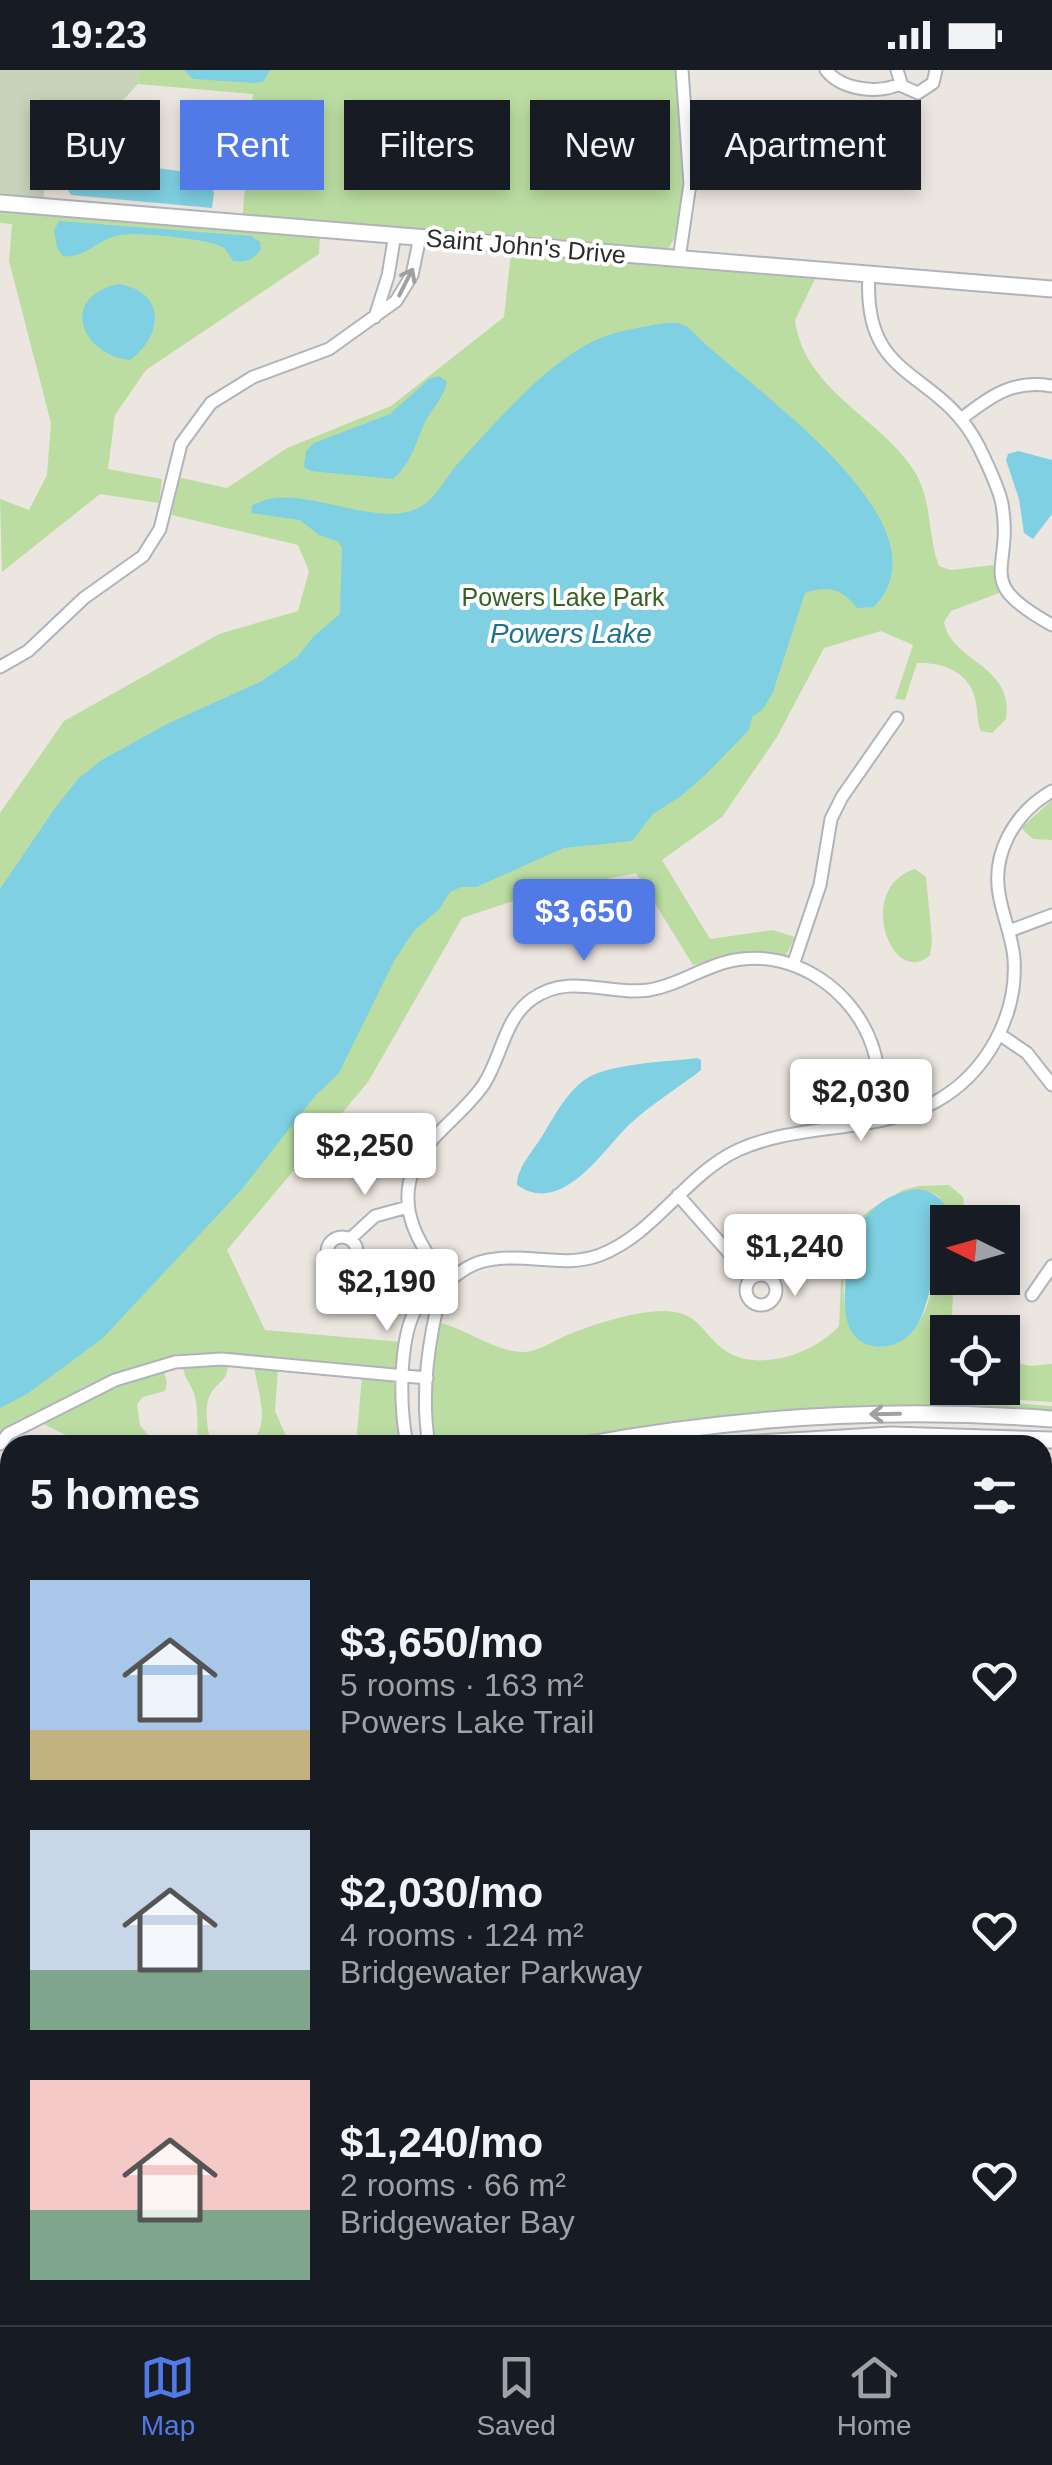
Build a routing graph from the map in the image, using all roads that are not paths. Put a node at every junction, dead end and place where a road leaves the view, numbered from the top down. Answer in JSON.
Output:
{"nodes":[{"id":1,"x":682,"y":70,"type":"edge"},
{"id":2,"x":826,"y":70,"type":"edge"},
{"id":3,"x":936,"y":70,"type":"edge"},
{"id":4,"x":899,"y":77,"type":"edge"},
{"id":5,"x":0,"y":203,"type":"edge"},
{"id":6,"x":395,"y":234,"type":"junction"},
{"id":7,"x":420,"y":237,"type":"junction"},
{"id":8,"x":679,"y":259,"type":"junction"},
{"id":9,"x":868,"y":276,"type":"junction"},
{"id":10,"x":1052,"y":289,"type":"edge"},
{"id":11,"x":375,"y":317,"type":"junction"},
{"id":12,"x":1052,"y":386,"type":"edge"},
{"id":13,"x":961,"y":419,"type":"junction"},
{"id":14,"x":1052,"y":625,"type":"edge"},
{"id":15,"x":0,"y":666,"type":"edge"},
{"id":16,"x":898,"y":718,"type":"dead end"},
{"id":17,"x":1052,"y":791,"type":"edge"},
{"id":18,"x":1052,"y":915,"type":"edge"},
{"id":19,"x":1010,"y":931,"type":"junction"},
{"id":20,"x":793,"y":965,"type":"junction"},
{"id":21,"x":999,"y":1034,"type":"junction"},
{"id":22,"x":1052,"y":1085,"type":"edge"},
{"id":23,"x":886,"y":1119,"type":"junction"},
{"id":24,"x":678,"y":1196,"type":"junction"},
{"id":25,"x":408,"y":1208,"type":"junction"},
{"id":26,"x":350,"y":1239,"type":"dead end"},
{"id":27,"x":1052,"y":1266,"type":"edge"},
{"id":28,"x":751,"y":1278,"type":"dead end"},
{"id":29,"x":445,"y":1283,"type":"junction"},
{"id":30,"x":1032,"y":1295,"type":"dead end"},
{"id":31,"x":404,"y":1376,"type":"junction"},
{"id":32,"x":426,"y":1378,"type":"junction"},
{"id":33,"x":1052,"y":1419,"type":"edge"},
{"id":34,"x":9,"y":1435,"type":"edge"},
{"id":35,"x":406,"y":1435,"type":"edge"},
{"id":36,"x":428,"y":1435,"type":"edge"},
{"id":37,"x":645,"y":1435,"type":"edge"},
{"id":38,"x":885,"y":1435,"type":"edge"},
{"id":39,"x":926,"y":1435,"type":"edge"}],
"edges":[{"from":1,"to":8,"type":"street"},
{"from":2,"to":4,"type":"street"},
{"from":3,"to":4,"type":"street"},
{"from":5,"to":6,"type":"street","name":"Saint John's Drive"},
{"from":6,"to":7,"type":"street","name":"Saint John's Drive"},
{"from":6,"to":11,"type":"street"},
{"from":7,"to":8,"type":"street","name":"Saint John's Drive"},
{"from":11,"to":7,"type":"street","one_way":true},
{"from":8,"to":9,"type":"street","name":"Saint John's Drive"},
{"from":9,"to":10,"type":"street","name":"Saint John's Drive"},
{"from":9,"to":13,"type":"street"},
{"from":11,"to":15,"type":"street"},
{"from":12,"to":13,"type":"street"},
{"from":13,"to":14,"type":"street"},
{"from":16,"to":20,"type":"street"},
{"from":17,"to":19,"type":"street"},
{"from":18,"to":19,"type":"street"},
{"from":19,"to":21,"type":"street"},
{"from":20,"to":23,"type":"street"},
{"from":20,"to":25,"type":"street"},
{"from":21,"to":22,"type":"street"},
{"from":21,"to":23,"type":"street"},
{"from":23,"to":24,"type":"street"},
{"from":24,"to":28,"type":"street"},
{"from":24,"to":29,"type":"street"},
{"from":25,"to":26,"type":"street"},
{"from":25,"to":29,"type":"street"},
{"from":27,"to":30,"type":"street"},
{"from":29,"to":31,"type":"street"},
{"from":29,"to":32,"type":"street"},
{"from":31,"to":32,"type":"street"},
{"from":31,"to":34,"type":"street"},
{"from":31,"to":35,"type":"street"},
{"from":32,"to":36,"type":"street"},
{"from":33,"to":37,"type":"street","one_way":true},
{"from":38,"to":39,"type":"street"}]}
